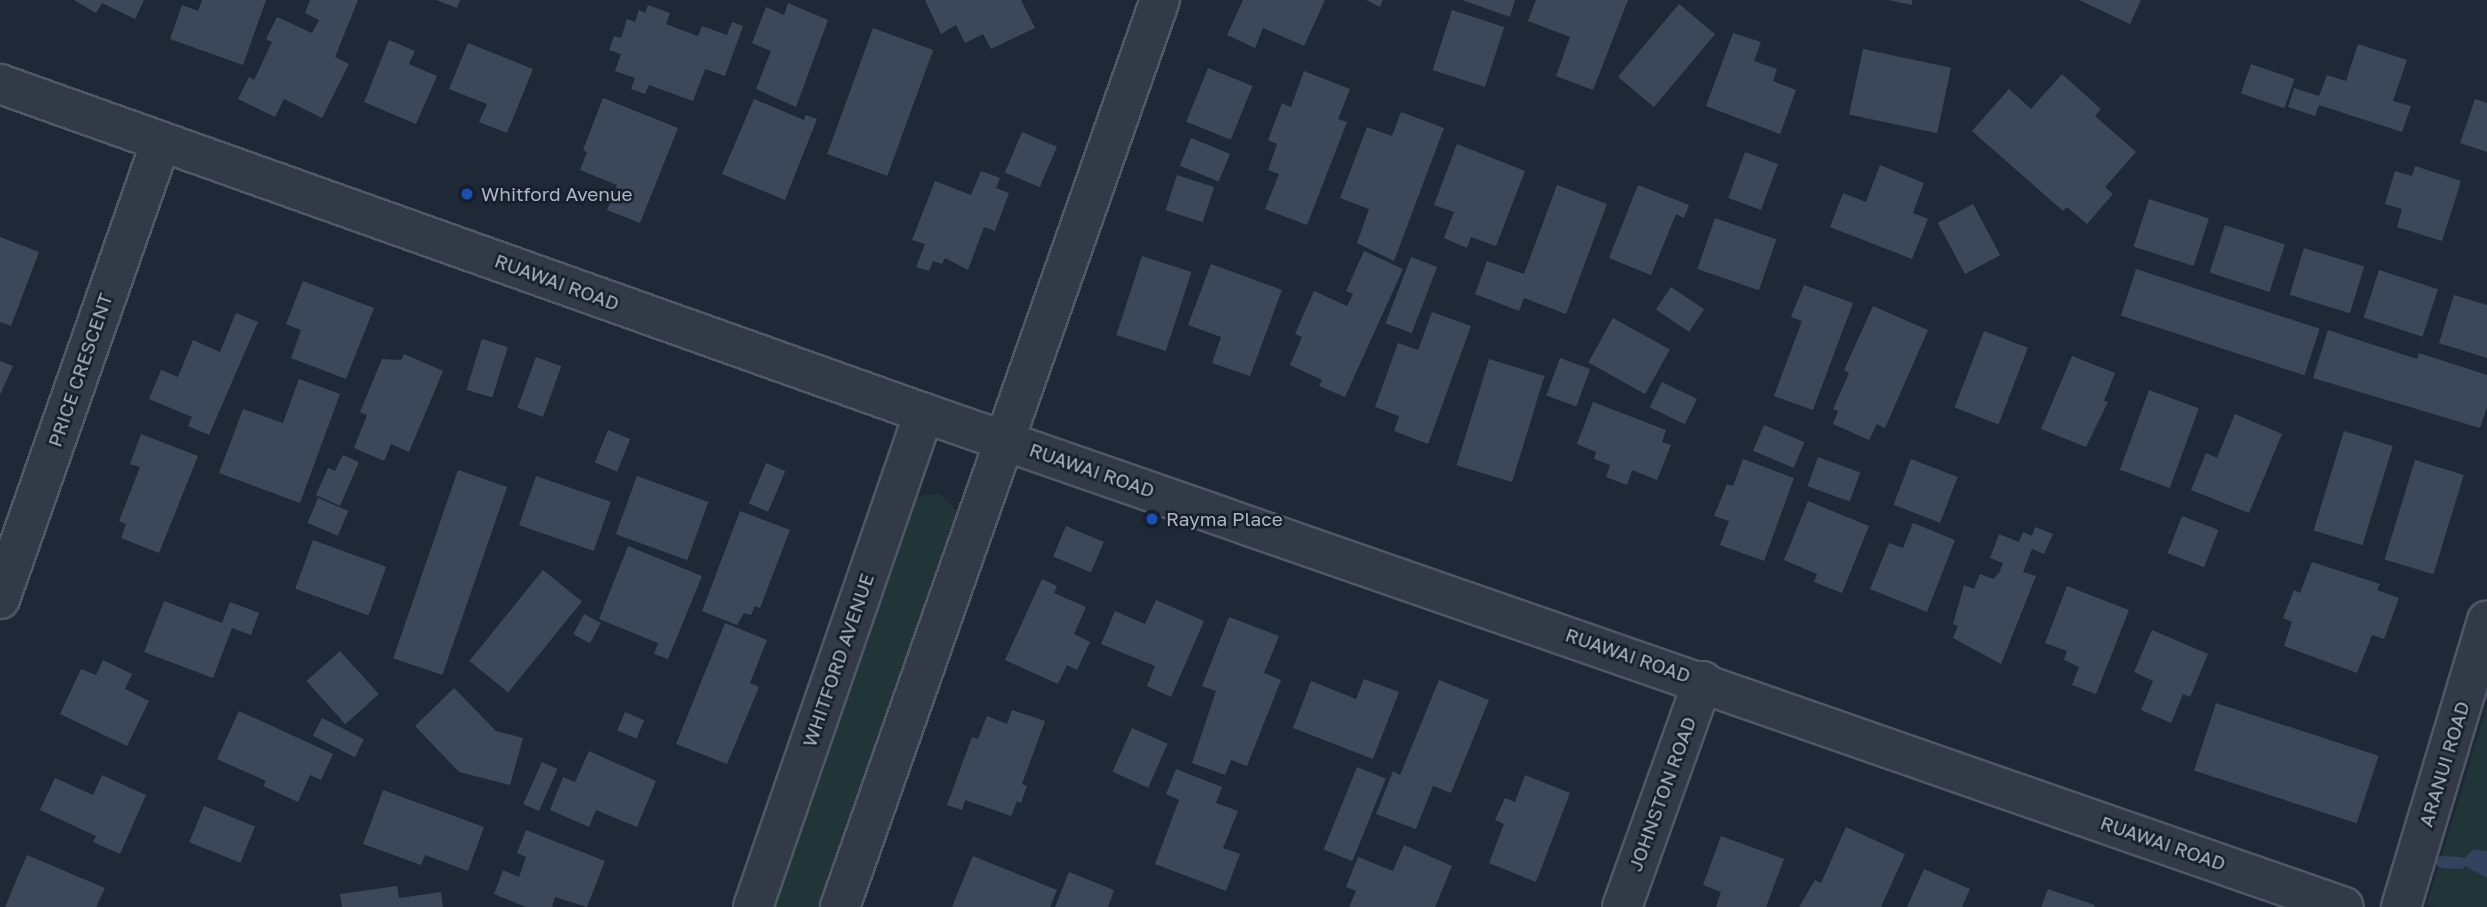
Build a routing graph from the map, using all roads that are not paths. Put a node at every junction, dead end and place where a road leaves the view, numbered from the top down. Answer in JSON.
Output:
{"nodes":[{"id":1,"x":1160,"y":0,"type":"edge"},
{"id":2,"x":0,"y":84,"type":"edge"},
{"id":3,"x":160,"y":141,"type":"junction"},
{"id":4,"x":924,"y":412,"type":"junction"},
{"id":5,"x":1004,"y":439,"type":"junction"},
{"id":6,"x":0,"y":599,"type":"edge"},
{"id":7,"x":2487,"y":621,"type":"edge"},
{"id":8,"x":1703,"y":681,"type":"junction"},
{"id":9,"x":753,"y":907,"type":"edge"},
{"id":10,"x":840,"y":907,"type":"edge"},
{"id":11,"x":1622,"y":907,"type":"edge"},
{"id":12,"x":2344,"y":907,"type":"edge"},
{"id":13,"x":2401,"y":907,"type":"edge"}],
"edges":[{"from":1,"to":5,"type":"street"},
{"from":2,"to":3,"type":"street","name":"RUAWAI ROAD"},
{"from":3,"to":4,"type":"street","name":"RUAWAI ROAD"},
{"from":3,"to":6,"type":"street","name":"PRICE CRESCENT"},
{"from":4,"to":5,"type":"street","name":"RUAWAI ROAD"},
{"from":4,"to":9,"type":"street","name":"WHITFORD AVENUE"},
{"from":5,"to":8,"type":"street","name":"RUAWAI ROAD"},
{"from":5,"to":10,"type":"street"},
{"from":7,"to":13,"type":"street","name":"ARANUI ROAD"},
{"from":8,"to":11,"type":"street","name":"JOHNSTON ROAD"},
{"from":8,"to":12,"type":"street","name":"RUAWAI ROAD"}]}
